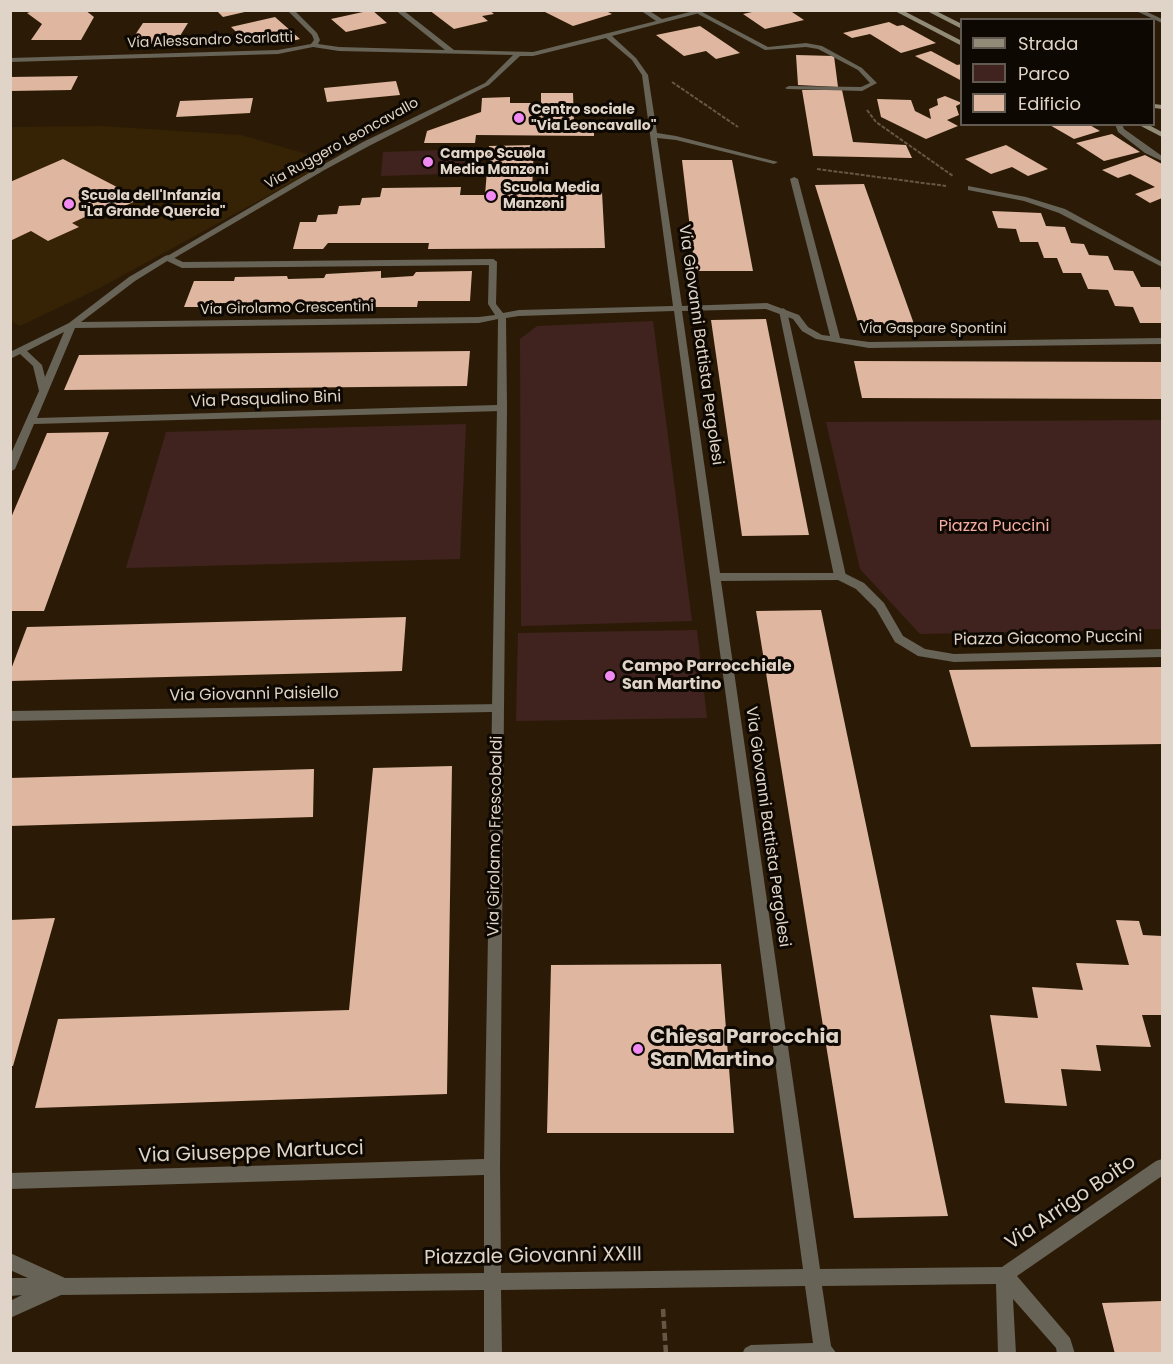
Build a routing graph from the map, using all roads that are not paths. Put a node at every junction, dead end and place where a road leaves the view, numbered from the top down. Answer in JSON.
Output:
{"nodes":[{"id":1,"x":290,"y":10,"type":"edge"},
{"id":2,"x":398,"y":10,"type":"edge"},
{"id":3,"x":643,"y":10,"type":"edge"},
{"id":4,"x":708,"y":10,"type":"edge"},
{"id":5,"x":896,"y":10,"type":"edge"},
{"id":6,"x":928,"y":10,"type":"edge"},
{"id":7,"x":1137,"y":10,"type":"edge"},
{"id":8,"x":700,"y":13,"type":"junction"},
{"id":9,"x":1162,"y":21,"type":"edge"},
{"id":10,"x":662,"y":22,"type":"junction"},
{"id":11,"x":960,"y":26,"type":"edge"},
{"id":12,"x":608,"y":36,"type":"junction"},
{"id":13,"x":960,"y":43,"type":"edge"},
{"id":14,"x":313,"y":45,"type":"junction"},
{"id":15,"x":452,"y":52,"type":"junction"},
{"id":16,"x":517,"y":55,"type":"junction"},
{"id":17,"x":10,"y":60,"type":"edge"},
{"id":18,"x":789,"y":88,"type":"dead end"},
{"id":19,"x":1119,"y":126,"type":"edge"},
{"id":20,"x":1144,"y":126,"type":"edge"},
{"id":21,"x":654,"y":135,"type":"junction"},
{"id":22,"x":1162,"y":135,"type":"edge"},
{"id":23,"x":1162,"y":159,"type":"edge"},
{"id":24,"x":774,"y":162,"type":"dead end"},
{"id":25,"x":794,"y":179,"type":"dead end"},
{"id":26,"x":971,"y":188,"type":"road end"},
{"id":27,"x":168,"y":258,"type":"junction"},
{"id":28,"x":1162,"y":265,"type":"edge"},
{"id":29,"x":678,"y":308,"type":"junction"},
{"id":30,"x":783,"y":310,"type":"junction"},
{"id":31,"x":502,"y":318,"type":"junction"},
{"id":32,"x":72,"y":324,"type":"junction"},
{"id":33,"x":836,"y":341,"type":"junction"},
{"id":34,"x":1162,"y":341,"type":"edge"},
{"id":35,"x":23,"y":352,"type":"junction"},
{"id":36,"x":10,"y":356,"type":"edge"},
{"id":37,"x":44,"y":392,"type":"junction"},
{"id":38,"x":502,"y":408,"type":"junction"},
{"id":39,"x":31,"y":421,"type":"junction"},
{"id":40,"x":10,"y":442,"type":"edge"},
{"id":41,"x":23,"y":442,"type":"junction"},
{"id":42,"x":10,"y":469,"type":"edge"},
{"id":43,"x":840,"y":576,"type":"junction"},
{"id":44,"x":716,"y":577,"type":"junction"},
{"id":45,"x":1162,"y":653,"type":"edge"},
{"id":46,"x":498,"y":707,"type":"junction"},
{"id":47,"x":10,"y":716,"type":"edge"},
{"id":48,"x":492,"y":1167,"type":"junction"},
{"id":49,"x":1162,"y":1167,"type":"edge"},
{"id":50,"x":10,"y":1181,"type":"edge"},
{"id":51,"x":10,"y":1261,"type":"edge"},
{"id":52,"x":1004,"y":1275,"type":"junction"},
{"id":53,"x":812,"y":1276,"type":"junction"},
{"id":54,"x":494,"y":1280,"type":"junction"},
{"id":55,"x":63,"y":1286,"type":"junction"},
{"id":56,"x":10,"y":1287,"type":"edge"},
{"id":57,"x":10,"y":1310,"type":"edge"},
{"id":58,"x":493,"y":1353,"type":"edge"},
{"id":59,"x":751,"y":1353,"type":"edge"},
{"id":60,"x":824,"y":1353,"type":"edge"},
{"id":61,"x":1007,"y":1353,"type":"edge"},
{"id":62,"x":1066,"y":1353,"type":"edge"}],
"edges":[{"from":1,"to":14,"type":"street"},
{"from":2,"to":15,"type":"street"},
{"from":3,"to":10,"type":"street"},
{"from":4,"to":8,"type":"street"},
{"from":5,"to":13,"type":"main road"},
{"from":6,"to":11,"type":"main road"},
{"from":7,"to":9,"type":"street"},
{"from":8,"to":10,"type":"street"},
{"from":8,"to":18,"type":"street"},
{"from":10,"to":12,"type":"street"},
{"from":12,"to":16,"type":"street"},
{"from":12,"to":21,"type":"street","name":"Via Giovanni Battista Pergolesi"},
{"from":14,"to":15,"type":"street","name":"Via Alessandro Scarlatti"},
{"from":14,"to":17,"type":"street","name":"Via Alessandro Scarlatti"},
{"from":15,"to":16,"type":"street","name":"Via Alessandro Scarlatti"},
{"from":16,"to":27,"type":"street","name":"Via Ruggero Leoncavallo"},
{"from":19,"to":23,"type":"street"},
{"from":20,"to":22,"type":"main road"},
{"from":21,"to":24,"type":"street"},
{"from":21,"to":29,"type":"street","name":"Via Giovanni Battista Pergolesi"},
{"from":25,"to":33,"type":"street"},
{"from":26,"to":28,"type":"street"},
{"from":27,"to":31,"type":"street","name":"Via Girolamo Frescobaldi"},
{"from":27,"to":32,"type":"street","name":"Via Ruggero Leoncavallo"},
{"from":29,"to":30,"type":"street"},
{"from":29,"to":31,"type":"street"},
{"from":29,"to":44,"type":"street","name":"Via Giovanni Battista Pergolesi"},
{"from":30,"to":33,"type":"street","name":"Via Gaspare Spontini"},
{"from":30,"to":43,"type":"street"},
{"from":31,"to":32,"type":"street","name":"Via Girolamo Crescentini"},
{"from":31,"to":38,"type":"street","name":"Via Girolamo Frescobaldi"},
{"from":32,"to":35,"type":"street","name":"Via Ruggero Leoncavallo"},
{"from":32,"to":37,"type":"street"},
{"from":33,"to":34,"type":"street","name":"Via Gaspare Spontini"},
{"from":35,"to":36,"type":"street","name":"Via Ruggero Leoncavallo"},
{"from":35,"to":37,"type":"street"},
{"from":37,"to":39,"type":"street"},
{"from":38,"to":39,"type":"street","name":"Via Pasqualino Bini"},
{"from":38,"to":46,"type":"street","name":"Via Girolamo Frescobaldi"},
{"from":39,"to":41,"type":"street"},
{"from":40,"to":41,"type":"street"},
{"from":41,"to":42,"type":"street"},
{"from":43,"to":44,"type":"street"},
{"from":43,"to":45,"type":"street","name":"Piazza Giacomo Puccini"},
{"from":44,"to":53,"type":"street","name":"Via Giovanni Battista Pergolesi"},
{"from":46,"to":47,"type":"street","name":"Via Giovanni Paisiello"},
{"from":46,"to":48,"type":"street","name":"Via Girolamo Frescobaldi"},
{"from":48,"to":50,"type":"street","name":"Via Giuseppe Martucci"},
{"from":48,"to":54,"type":"street","name":"Via Girolamo Frescobaldi"},
{"from":49,"to":52,"type":"street","name":"Via Arrigo Boito"},
{"from":51,"to":55,"type":"street"},
{"from":52,"to":53,"type":"street","name":"Piazzale Giovanni XXIII"},
{"from":52,"to":61,"type":"street"},
{"from":52,"to":62,"type":"street"},
{"from":53,"to":54,"type":"street","name":"Piazzale Giovanni XXIII"},
{"from":53,"to":60,"type":"street","name":"Via Giovanni Battista Pergolesi"},
{"from":54,"to":55,"type":"street","name":"Piazzale Giovanni XXIII"},
{"from":54,"to":58,"type":"street","name":"Via Girolamo Frescobaldi"},
{"from":55,"to":56,"type":"street","name":"Piazzale Giovanni XXIII"},
{"from":55,"to":57,"type":"street","name":"Piazzale Giovanni XXIII"},
{"from":59,"to":60,"type":"street"}]}
